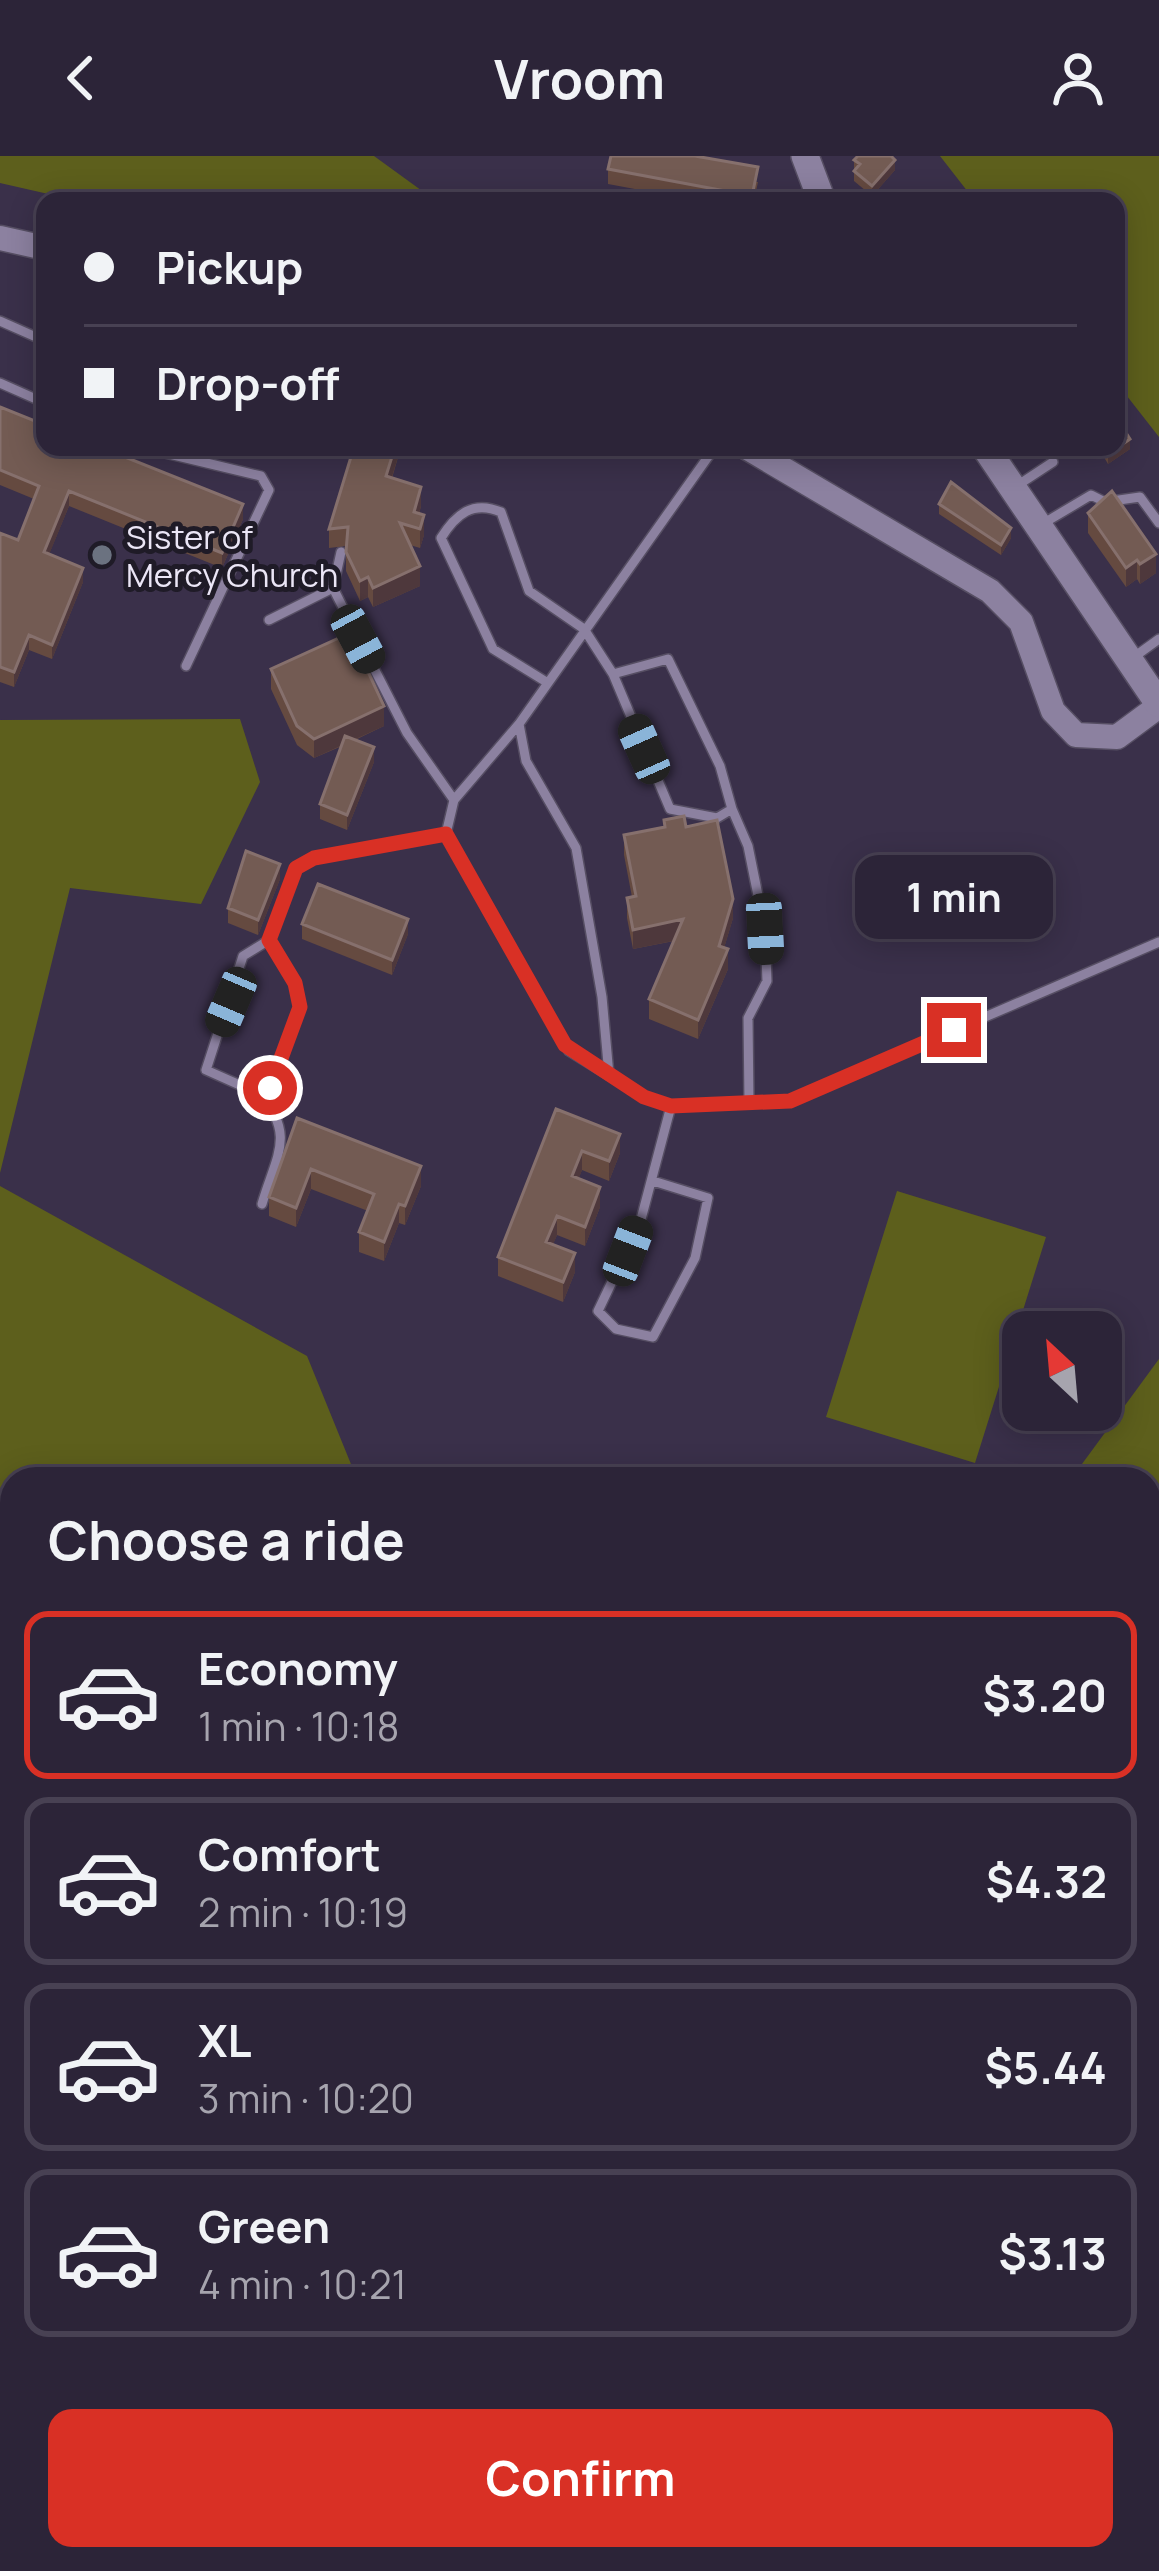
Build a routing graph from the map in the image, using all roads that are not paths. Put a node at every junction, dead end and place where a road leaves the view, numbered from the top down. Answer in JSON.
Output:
{"nodes":[{"id":1,"x":805,"y":156,"type":"edge"},
{"id":2,"x":819,"y":192,"type":"edge"},
{"id":3,"x":0,"y":238,"type":"edge"},
{"id":4,"x":36,"y":246,"type":"edge"},
{"id":5,"x":0,"y":321,"type":"edge"},
{"id":6,"x":36,"y":337,"type":"edge"},
{"id":7,"x":0,"y":383,"type":"edge"},
{"id":8,"x":36,"y":400,"type":"edge"},
{"id":9,"x":178,"y":456,"type":"edge"},
{"id":10,"x":709,"y":456,"type":"edge"},
{"id":11,"x":761,"y":456,"type":"edge"},
{"id":12,"x":992,"y":456,"type":"edge"},
{"id":13,"x":1053,"y":462,"type":"dead end"},
{"id":14,"x":1013,"y":488,"type":"junction"},
{"id":15,"x":1159,"y":523,"type":"edge"},
{"id":16,"x":1039,"y":526,"type":"junction"},
{"id":17,"x":341,"y":552,"type":"edge"},
{"id":18,"x":333,"y":588,"type":"junction"},
{"id":19,"x":268,"y":620,"type":"dead end"},
{"id":20,"x":584,"y":629,"type":"junction"},
{"id":21,"x":358,"y":639,"type":"junction"},
{"id":22,"x":1159,"y":639,"type":"edge"},
{"id":23,"x":339,"y":647,"type":"edge"},
{"id":24,"x":1129,"y":660,"type":"junction"},
{"id":25,"x":186,"y":666,"type":"dead end"},
{"id":26,"x":613,"y":674,"type":"junction"},
{"id":27,"x":548,"y":683,"type":"junction"},
{"id":28,"x":1159,"y":705,"type":"edge"},
{"id":29,"x":519,"y":724,"type":"junction"},
{"id":30,"x":454,"y":800,"type":"junction"},
{"id":31,"x":732,"y":809,"type":"junction"},
{"id":32,"x":446,"y":834,"type":"junction"},
{"id":33,"x":269,"y":940,"type":"junction"},
{"id":34,"x":1159,"y":942,"type":"edge"},
{"id":35,"x":609,"y":1075,"type":"junction"},
{"id":36,"x":260,"y":1094,"type":"junction"},
{"id":37,"x":749,"y":1103,"type":"junction"},
{"id":38,"x":671,"y":1106,"type":"junction"},
{"id":39,"x":652,"y":1181,"type":"junction"},
{"id":40,"x":262,"y":1204,"type":"dead end"}],
"edges":[{"from":1,"to":2,"type":"main road"},
{"from":3,"to":4,"type":"street"},
{"from":5,"to":6,"type":"lane"},
{"from":7,"to":8,"type":"lane"},
{"from":9,"to":25,"type":"lane"},
{"from":10,"to":20,"type":"lane"},
{"from":11,"to":28,"type":"street"},
{"from":12,"to":14,"type":"main road"},
{"from":13,"to":14,"type":"lane"},
{"from":14,"to":16,"type":"main road"},
{"from":15,"to":16,"type":"lane"},
{"from":16,"to":24,"type":"main road"},
{"from":17,"to":18,"type":"lane"},
{"from":18,"to":19,"type":"lane"},
{"from":18,"to":21,"type":"lane"},
{"from":20,"to":26,"type":"lane"},
{"from":20,"to":27,"type":"lane"},
{"from":20,"to":27,"type":"lane"},
{"from":21,"to":23,"type":"lane"},
{"from":21,"to":30,"type":"lane"},
{"from":22,"to":24,"type":"lane"},
{"from":24,"to":28,"type":"main road"},
{"from":26,"to":31,"type":"lane"},
{"from":26,"to":31,"type":"lane"},
{"from":27,"to":29,"type":"lane"},
{"from":29,"to":30,"type":"lane"},
{"from":29,"to":35,"type":"lane"},
{"from":30,"to":32,"type":"lane"},
{"from":31,"to":37,"type":"lane"},
{"from":32,"to":33,"type":"lane"},
{"from":32,"to":35,"type":"lane"},
{"from":33,"to":36,"type":"lane"},
{"from":33,"to":36,"type":"lane"},
{"from":34,"to":37,"type":"lane"},
{"from":35,"to":38,"type":"lane"},
{"from":36,"to":40,"type":"lane"},
{"from":37,"to":38,"type":"lane"},
{"from":38,"to":39,"type":"lane"},
{"from":39,"to":39,"type":"lane"}]}
